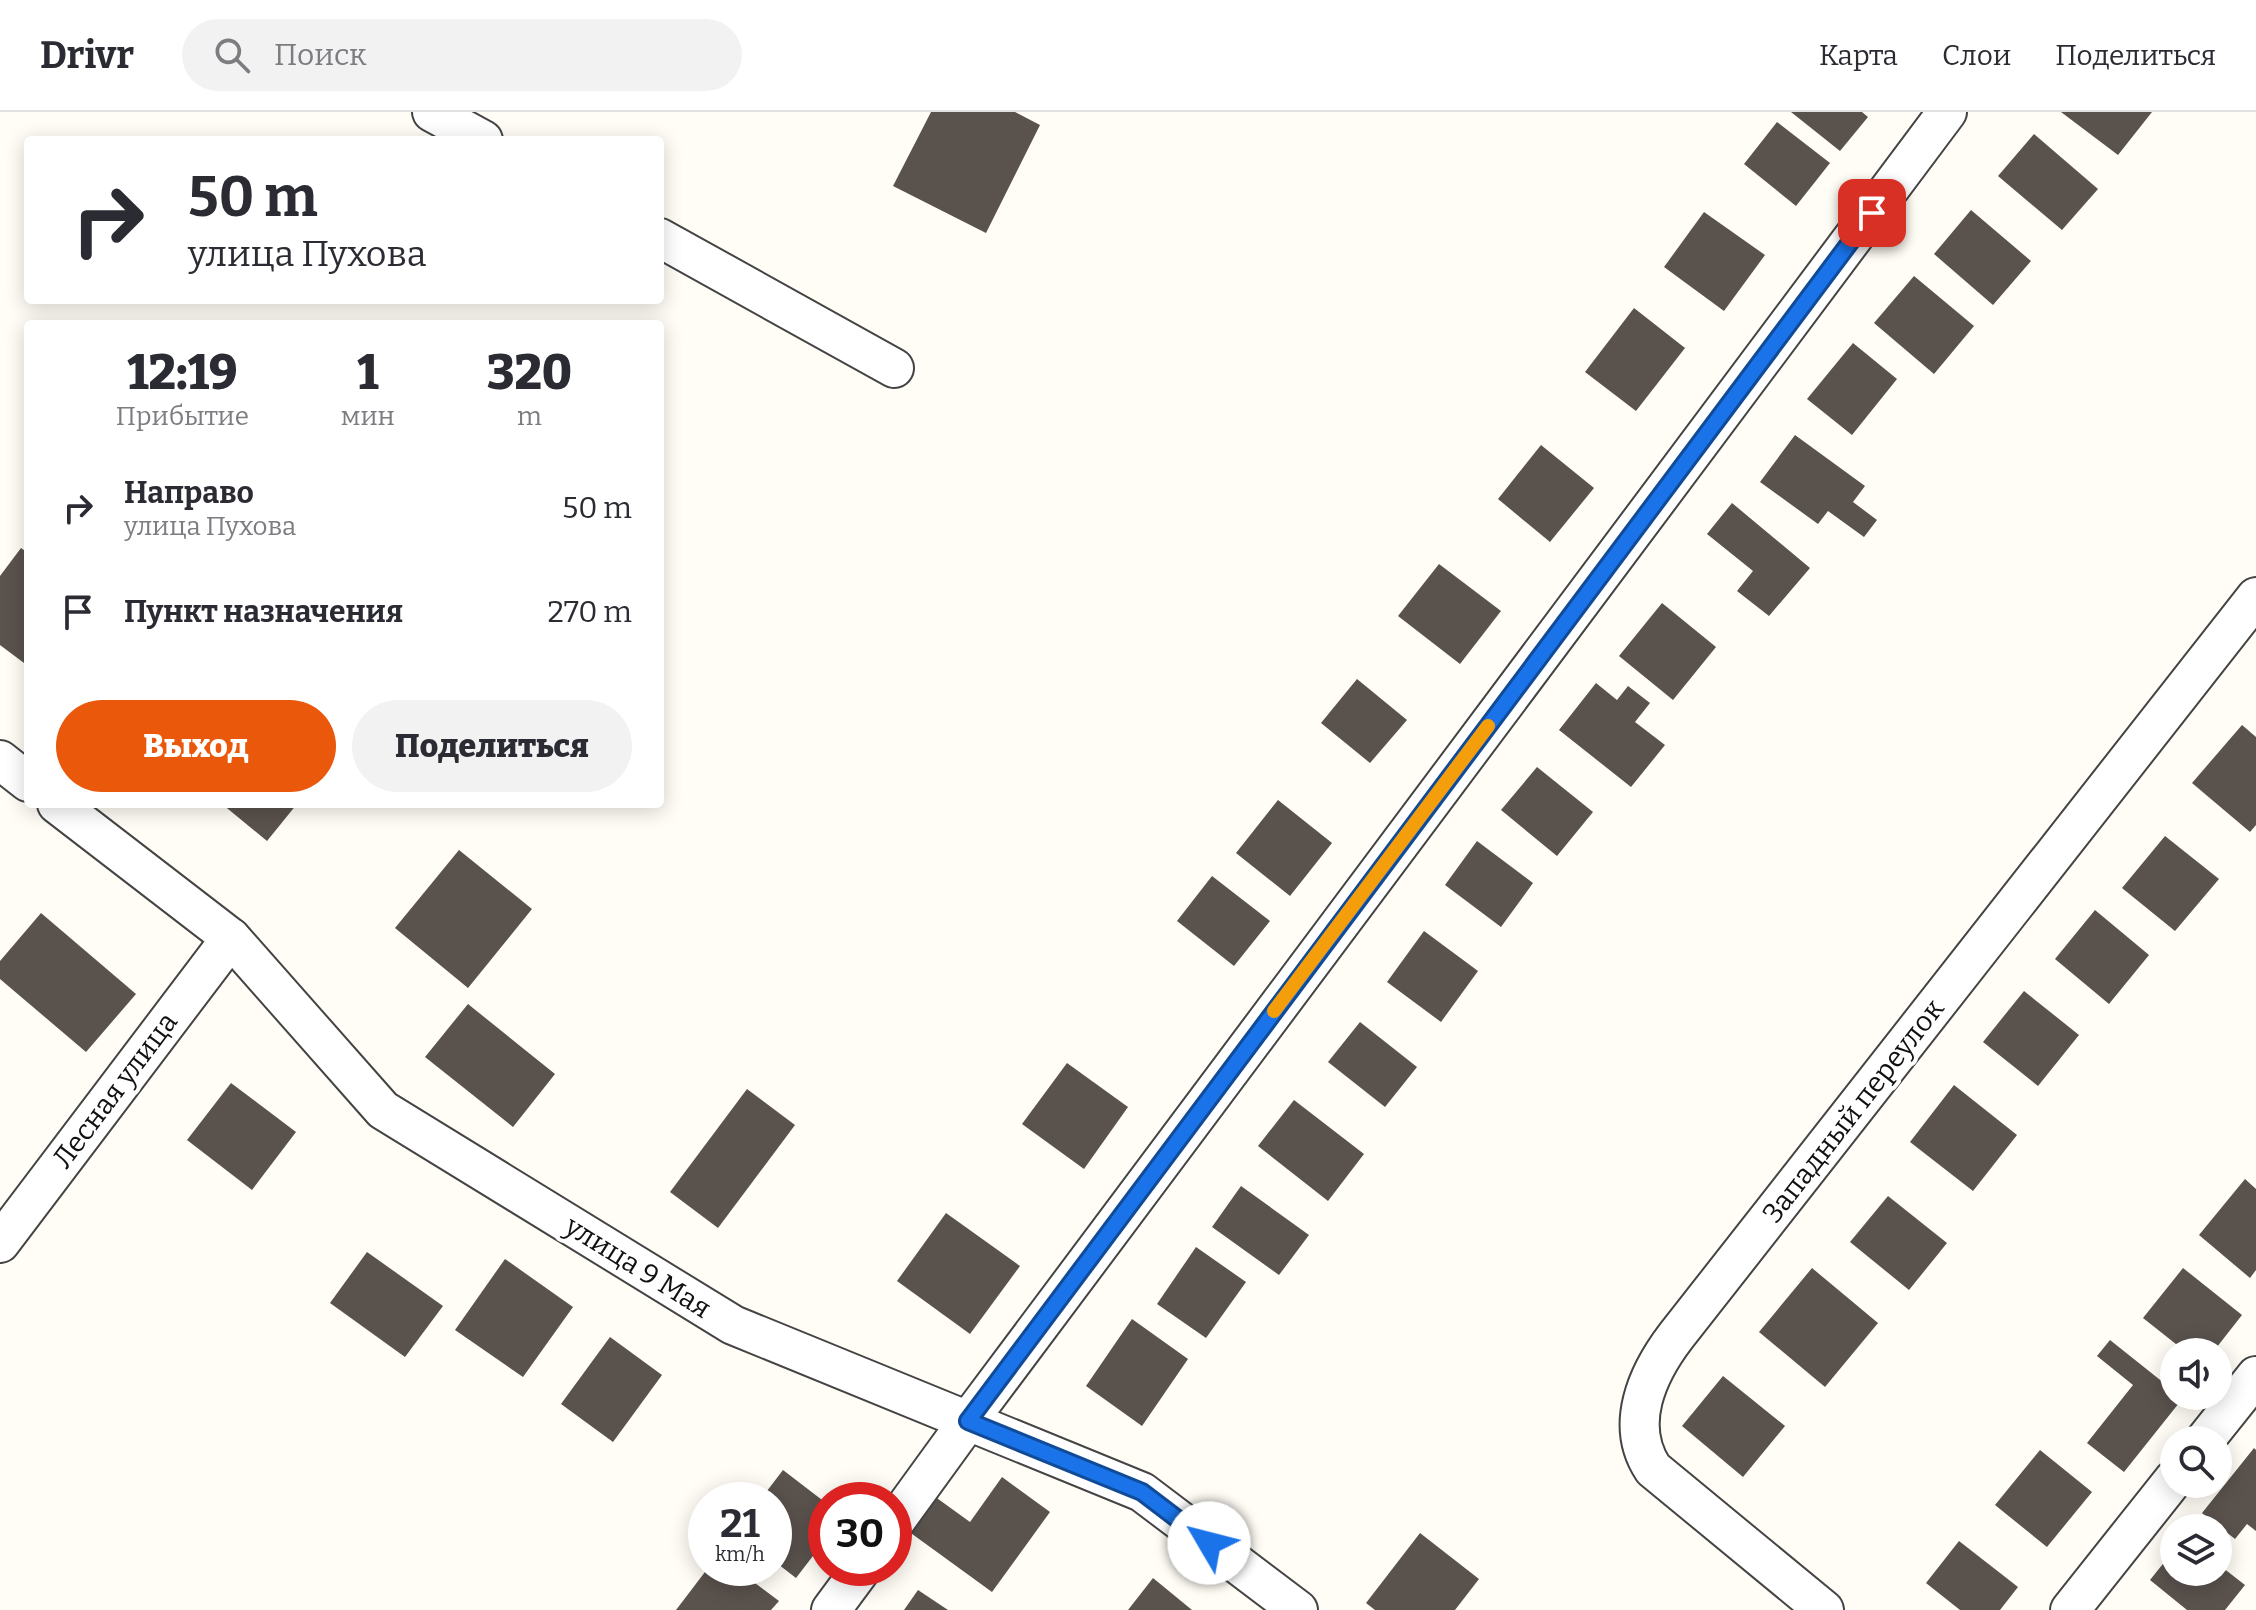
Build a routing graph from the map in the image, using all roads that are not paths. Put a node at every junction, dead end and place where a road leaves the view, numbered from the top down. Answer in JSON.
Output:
{"nodes":[{"id":1,"x":432,"y":112,"type":"edge"},
{"id":2,"x":1947,"y":112,"type":"edge"},
{"id":3,"x":476,"y":136,"type":"edge"},
{"id":4,"x":664,"y":240,"type":"edge"},
{"id":5,"x":894,"y":368,"type":"dead end"},
{"id":6,"x":2256,"y":597,"type":"edge"},
{"id":7,"x":0,"y":760,"type":"edge"},
{"id":8,"x":24,"y":779,"type":"edge"},
{"id":9,"x":62,"y":808,"type":"edge"},
{"id":10,"x":231,"y":938,"type":"junction"},
{"id":11,"x":0,"y":1243,"type":"edge"},
{"id":12,"x":2256,"y":1376,"type":"edge"},
{"id":13,"x":968,"y":1421,"type":"junction"},
{"id":14,"x":2216,"y":1426,"type":"edge"},
{"id":15,"x":2160,"y":1497,"type":"edge"},
{"id":16,"x":912,"y":1498,"type":"edge"},
{"id":17,"x":849,"y":1586,"type":"edge"},
{"id":18,"x":831,"y":1610,"type":"edge"},
{"id":19,"x":1298,"y":1610,"type":"edge"},
{"id":20,"x":1824,"y":1610,"type":"edge"},
{"id":21,"x":2070,"y":1610,"type":"edge"}],
"edges":[{"from":1,"to":3,"type":"street"},
{"from":2,"to":13,"type":"street"},
{"from":4,"to":5,"type":"street"},
{"from":6,"to":20,"type":"street","name":"Западный переулок"},
{"from":7,"to":8,"type":"street"},
{"from":9,"to":10,"type":"street","name":"улица 9 Мая"},
{"from":10,"to":11,"type":"street","name":"Лесная улица"},
{"from":10,"to":13,"type":"street","name":"улица 9 Мая"},
{"from":12,"to":14,"type":"street"},
{"from":13,"to":16,"type":"street"},
{"from":13,"to":19,"type":"street","name":"улица 9 Мая"},
{"from":15,"to":21,"type":"street"},
{"from":17,"to":18,"type":"street"}]}
